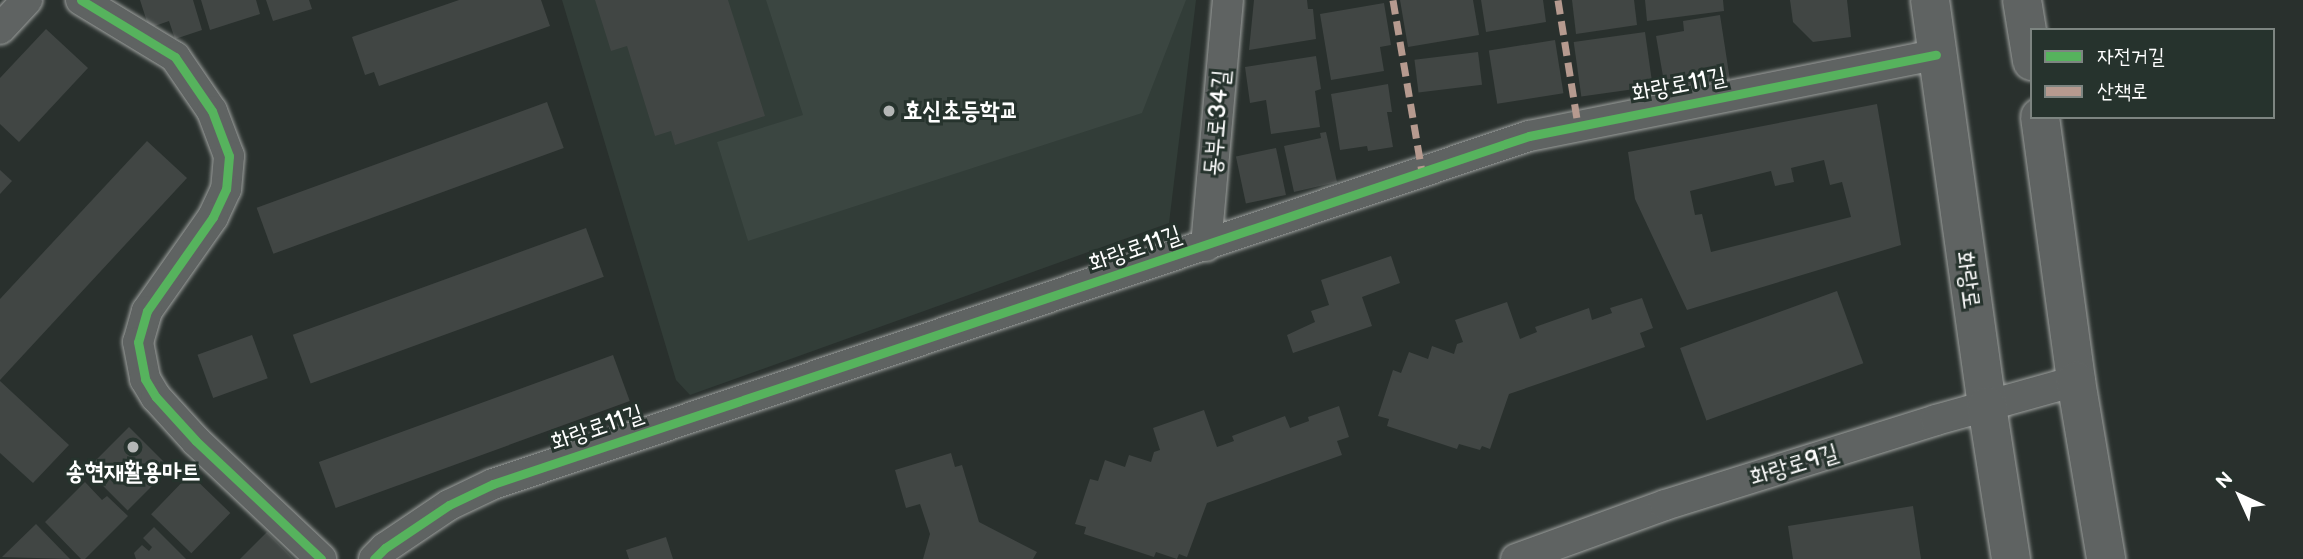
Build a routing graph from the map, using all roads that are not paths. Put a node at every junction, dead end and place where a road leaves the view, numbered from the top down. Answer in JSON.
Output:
{"nodes":[{"id":1,"x":27,"y":0,"type":"edge"},
{"id":2,"x":81,"y":0,"type":"edge"},
{"id":3,"x":1228,"y":0,"type":"edge"},
{"id":4,"x":1930,"y":0,"type":"edge"},
{"id":5,"x":2022,"y":0,"type":"edge"},
{"id":6,"x":0,"y":29,"type":"edge"},
{"id":7,"x":2030,"y":49,"type":"edge"},
{"id":8,"x":1936,"y":55,"type":"junction"},
{"id":9,"x":2039,"y":119,"type":"edge"},
{"id":10,"x":1206,"y":246,"type":"junction"},
{"id":11,"x":2076,"y":382,"type":"junction"},
{"id":12,"x":1987,"y":406,"type":"junction"},
{"id":13,"x":321,"y":559,"type":"edge"},
{"id":14,"x":374,"y":559,"type":"edge"},
{"id":15,"x":1517,"y":559,"type":"edge"},
{"id":16,"x":2011,"y":559,"type":"edge"},
{"id":17,"x":2106,"y":559,"type":"edge"}],
"edges":[{"from":1,"to":6,"type":"street"},
{"from":2,"to":13,"type":"street"},
{"from":3,"to":10,"type":"street","name":"동부로34길"},
{"from":4,"to":8,"type":"main road","name":"화랑로"},
{"from":5,"to":7,"type":"main road"},
{"from":8,"to":10,"type":"street","name":"화랑로11길"},
{"from":8,"to":12,"type":"main road","name":"화랑로"},
{"from":9,"to":11,"type":"main road"},
{"from":10,"to":14,"type":"street","name":"화랑로11길"},
{"from":11,"to":12,"type":"street","name":"화랑로9길"},
{"from":11,"to":17,"type":"main road"},
{"from":12,"to":15,"type":"street","name":"화랑로9길"},
{"from":12,"to":16,"type":"main road","name":"화랑로"}]}
